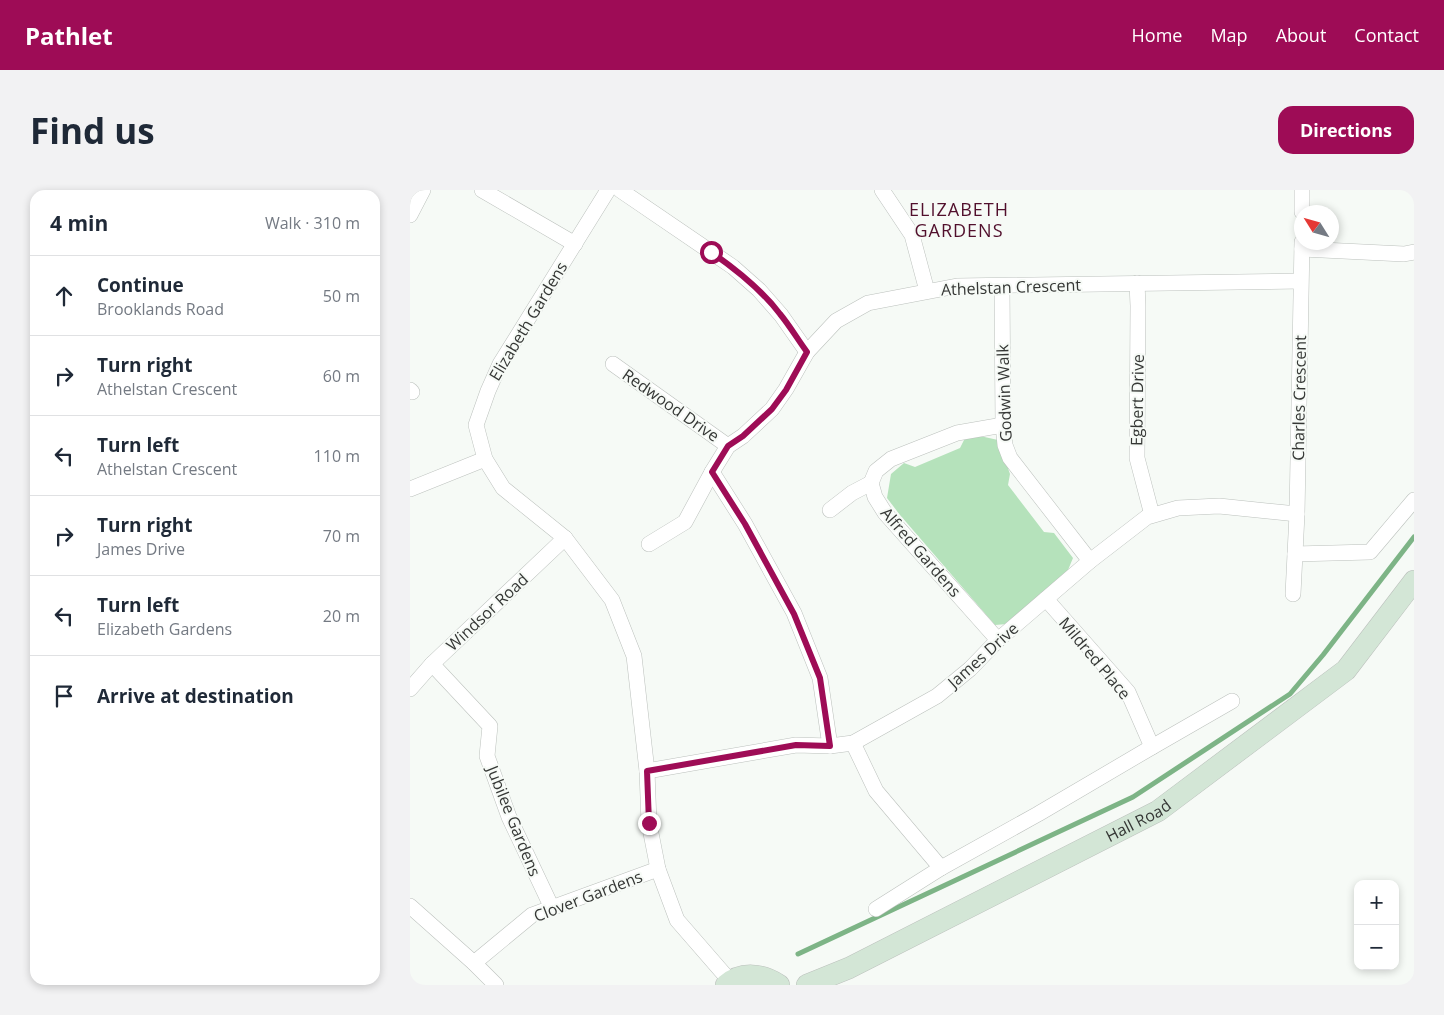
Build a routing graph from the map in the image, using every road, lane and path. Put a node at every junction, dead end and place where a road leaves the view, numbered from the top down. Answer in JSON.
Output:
{"nodes":[{"id":1,"x":423,"y":190,"type":"edge"},
{"id":2,"x":482,"y":190,"type":"edge"},
{"id":3,"x":608,"y":190,"type":"edge"},
{"id":4,"x":620,"y":190,"type":"edge"},
{"id":5,"x":882,"y":190,"type":"edge"},
{"id":6,"x":1302,"y":190,"type":"edge"},
{"id":7,"x":1302,"y":205,"type":"edge"},
{"id":8,"x":410,"y":215,"type":"edge"},
{"id":9,"x":575,"y":244,"type":"junction"},
{"id":10,"x":1339,"y":249,"type":"edge"},
{"id":11,"x":1302,"y":250,"type":"edge"},
{"id":12,"x":1414,"y":252,"type":"edge"},
{"id":13,"x":1300,"y":281,"type":"junction"},
{"id":14,"x":1137,"y":283,"type":"junction"},
{"id":15,"x":1002,"y":286,"type":"junction"},
{"id":16,"x":928,"y":291,"type":"junction"},
{"id":17,"x":807,"y":352,"type":"junction"},
{"id":18,"x":613,"y":364,"type":"dead end"},
{"id":19,"x":1003,"y":426,"type":"junction"},
{"id":20,"x":728,"y":446,"type":"junction"},
{"id":21,"x":485,"y":459,"type":"junction"},
{"id":22,"x":712,"y":472,"type":"junction"},
{"id":23,"x":871,"y":483,"type":"junction"},
{"id":24,"x":410,"y":489,"type":"edge"},
{"id":25,"x":1414,"y":500,"type":"edge"},
{"id":26,"x":830,"y":510,"type":"dead end"},
{"id":27,"x":1297,"y":514,"type":"junction"},
{"id":28,"x":1152,"y":515,"type":"junction"},
{"id":29,"x":566,"y":538,"type":"junction"},
{"id":30,"x":650,"y":544,"type":"dead end"},
{"id":31,"x":1295,"y":554,"type":"junction"},
{"id":32,"x":1090,"y":562,"type":"junction"},
{"id":33,"x":1414,"y":581,"type":"edge"},
{"id":34,"x":1293,"y":594,"type":"dead end"},
{"id":35,"x":1046,"y":599,"type":"junction"},
{"id":36,"x":998,"y":640,"type":"junction"},
{"id":37,"x":432,"y":664,"type":"junction"},
{"id":38,"x":410,"y":689,"type":"edge"},
{"id":39,"x":1232,"y":701,"type":"dead end"},
{"id":40,"x":853,"y":743,"type":"junction"},
{"id":41,"x":830,"y":746,"type":"junction"},
{"id":42,"x":1152,"y":747,"type":"junction"},
{"id":43,"x":647,"y":771,"type":"junction"},
{"id":44,"x":941,"y":868,"type":"junction"},
{"id":45,"x":658,"y":869,"type":"junction"},
{"id":46,"x":410,"y":906,"type":"edge"},
{"id":47,"x":552,"y":908,"type":"junction"},
{"id":48,"x":876,"y":909,"type":"dead end"},
{"id":49,"x":474,"y":963,"type":"junction"},
{"id":50,"x":728,"y":983,"type":"edge"},
{"id":51,"x":496,"y":985,"type":"edge"},
{"id":52,"x":778,"y":985,"type":"edge"},
{"id":53,"x":807,"y":985,"type":"edge"}],
"edges":[{"from":1,"to":8,"type":"street"},
{"from":2,"to":9,"type":"street"},
{"from":3,"to":9,"type":"street","name":"Elizabeth Gardens"},
{"from":4,"to":17,"type":"street"},
{"from":5,"to":16,"type":"street"},
{"from":6,"to":7,"type":"street"},
{"from":9,"to":21,"type":"street","name":"Elizabeth Gardens"},
{"from":10,"to":12,"type":"street"},
{"from":11,"to":13,"type":"street","name":"Charles Crescent"},
{"from":13,"to":14,"type":"street","name":"Athelstan Crescent"},
{"from":13,"to":27,"type":"street","name":"Charles Crescent"},
{"from":14,"to":15,"type":"street","name":"Athelstan Crescent"},
{"from":14,"to":28,"type":"street","name":"Egbert Drive"},
{"from":15,"to":16,"type":"street","name":"Athelstan Crescent"},
{"from":15,"to":19,"type":"street","name":"Godwin Walk"},
{"from":16,"to":17,"type":"street","name":"Athelstan Crescent"},
{"from":17,"to":20,"type":"street","name":"Athelstan Crescent"},
{"from":18,"to":20,"type":"street","name":"Redwood Drive"},
{"from":19,"to":23,"type":"street"},
{"from":19,"to":32,"type":"street","name":"Godwin Walk"},
{"from":20,"to":22,"type":"street","name":"Athelstan Crescent"},
{"from":21,"to":24,"type":"street"},
{"from":21,"to":29,"type":"street","name":"Elizabeth Gardens"},
{"from":22,"to":30,"type":"street","name":"Athelstan Crescent"},
{"from":22,"to":41,"type":"street"},
{"from":23,"to":26,"type":"street"},
{"from":23,"to":36,"type":"street","name":"Alfred Gardens"},
{"from":25,"to":31,"type":"street"},
{"from":27,"to":28,"type":"street","name":"James Drive"},
{"from":27,"to":31,"type":"street","name":"Charles Crescent"},
{"from":28,"to":32,"type":"street","name":"James Drive"},
{"from":29,"to":37,"type":"street","name":"Windsor Road"},
{"from":29,"to":43,"type":"street","name":"Elizabeth Gardens"},
{"from":31,"to":34,"type":"street","name":"Charles Crescent"},
{"from":32,"to":35,"type":"street","name":"James Drive"},
{"from":33,"to":53,"type":"street","name":"Hall Road"},
{"from":35,"to":36,"type":"street","name":"James Drive"},
{"from":35,"to":42,"type":"street","name":"Mildred Place"},
{"from":36,"to":40,"type":"street","name":"James Drive"},
{"from":37,"to":38,"type":"street","name":"Windsor Road"},
{"from":37,"to":47,"type":"street","name":"Jubilee Gardens"},
{"from":39,"to":42,"type":"street"},
{"from":40,"to":41,"type":"street","name":"James Drive"},
{"from":40,"to":44,"type":"street"},
{"from":41,"to":43,"type":"street","name":"James Drive"},
{"from":42,"to":44,"type":"street"},
{"from":43,"to":45,"type":"street","name":"Elizabeth Gardens"},
{"from":44,"to":48,"type":"street"},
{"from":45,"to":47,"type":"street","name":"Clover Gardens"},
{"from":45,"to":50,"type":"street","name":"Elizabeth Gardens"},
{"from":46,"to":49,"type":"street"},
{"from":47,"to":49,"type":"street","name":"Clover Gardens"},
{"from":49,"to":51,"type":"street"},
{"from":50,"to":52,"type":"street"}]}
